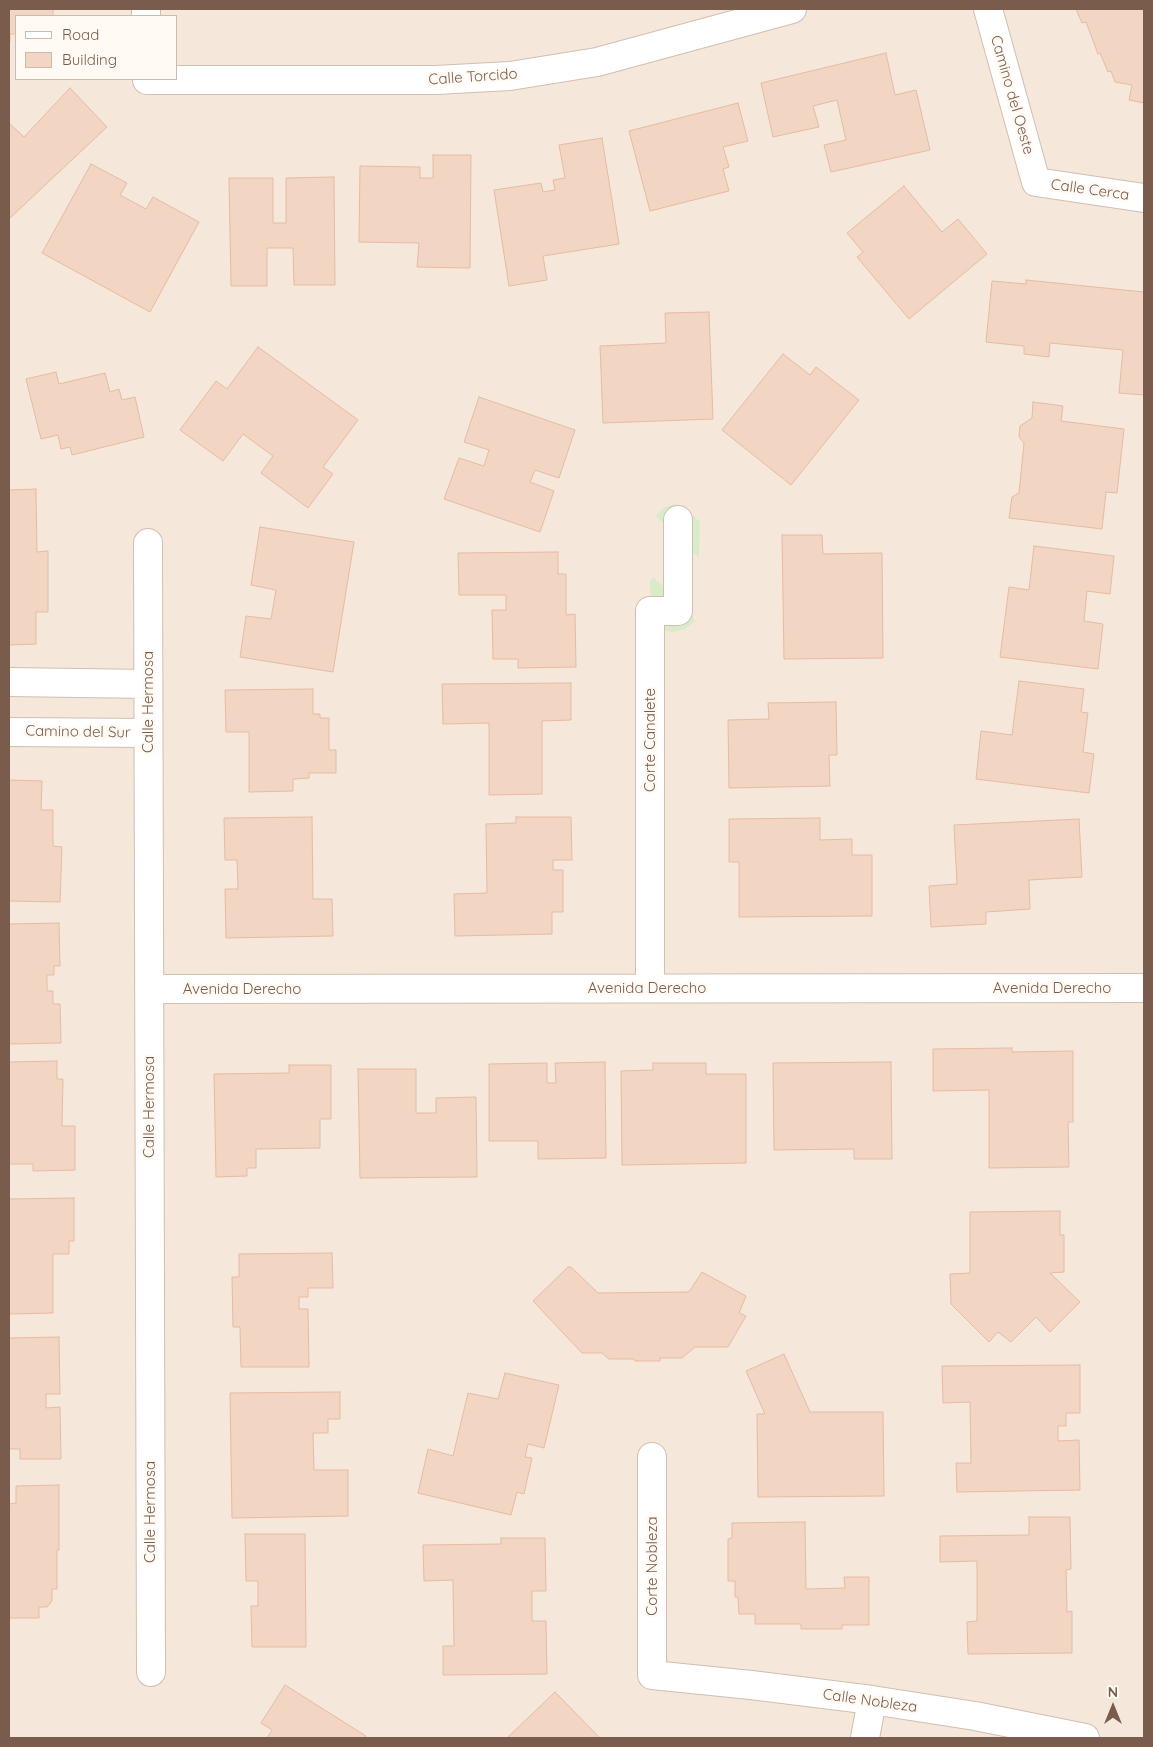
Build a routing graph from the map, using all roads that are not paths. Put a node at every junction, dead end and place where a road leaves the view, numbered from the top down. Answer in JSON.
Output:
{"nodes":[{"id":1,"x":792,"y":9,"type":"edge"},
{"id":2,"x":988,"y":9,"type":"edge"},
{"id":3,"x":147,"y":80,"type":"edge"},
{"id":4,"x":1036,"y":182,"type":"joint"},
{"id":5,"x":1144,"y":198,"type":"edge"},
{"id":6,"x":678,"y":520,"type":"dead end"},
{"id":7,"x":148,"y":543,"type":"dead end"},
{"id":8,"x":9,"y":682,"type":"edge"},
{"id":9,"x":148,"y":684,"type":"junction"},
{"id":10,"x":9,"y":732,"type":"edge"},
{"id":11,"x":148,"y":733,"type":"junction"},
{"id":12,"x":650,"y":988,"type":"junction"},
{"id":13,"x":1144,"y":988,"type":"edge"},
{"id":14,"x":149,"y":989,"type":"junction"},
{"id":15,"x":652,"y":1457,"type":"dead end"},
{"id":16,"x":151,"y":1672,"type":"dead end"},
{"id":17,"x":652,"y":1676,"type":"joint"},
{"id":18,"x":872,"y":1700,"type":"junction"},
{"id":19,"x":865,"y":1738,"type":"edge"},
{"id":20,"x":1085,"y":1738,"type":"edge"}],
"edges":[{"from":1,"to":3,"type":"street","name":"Calle Torcido"},
{"from":2,"to":4,"type":"street","name":"Camino del Oeste"},
{"from":4,"to":5,"type":"street","name":"Calle Cerca"},
{"from":6,"to":12,"type":"street","name":"Corte Canalete"},
{"from":7,"to":9,"type":"street","name":"Calle Hermosa"},
{"from":8,"to":9,"type":"street"},
{"from":9,"to":11,"type":"street","name":"Calle Hermosa"},
{"from":10,"to":11,"type":"street","name":"Camino del Sur"},
{"from":11,"to":14,"type":"street","name":"Calle Hermosa"},
{"from":12,"to":13,"type":"street","name":"Avenida Derecho"},
{"from":12,"to":14,"type":"street","name":"Avenida Derecho"},
{"from":14,"to":16,"type":"street","name":"Calle Hermosa"},
{"from":15,"to":17,"type":"street","name":"Corte Nobleza"},
{"from":17,"to":18,"type":"street","name":"Calle Nobleza"},
{"from":18,"to":19,"type":"street"},
{"from":18,"to":20,"type":"street","name":"Calle Nobleza"}]}
